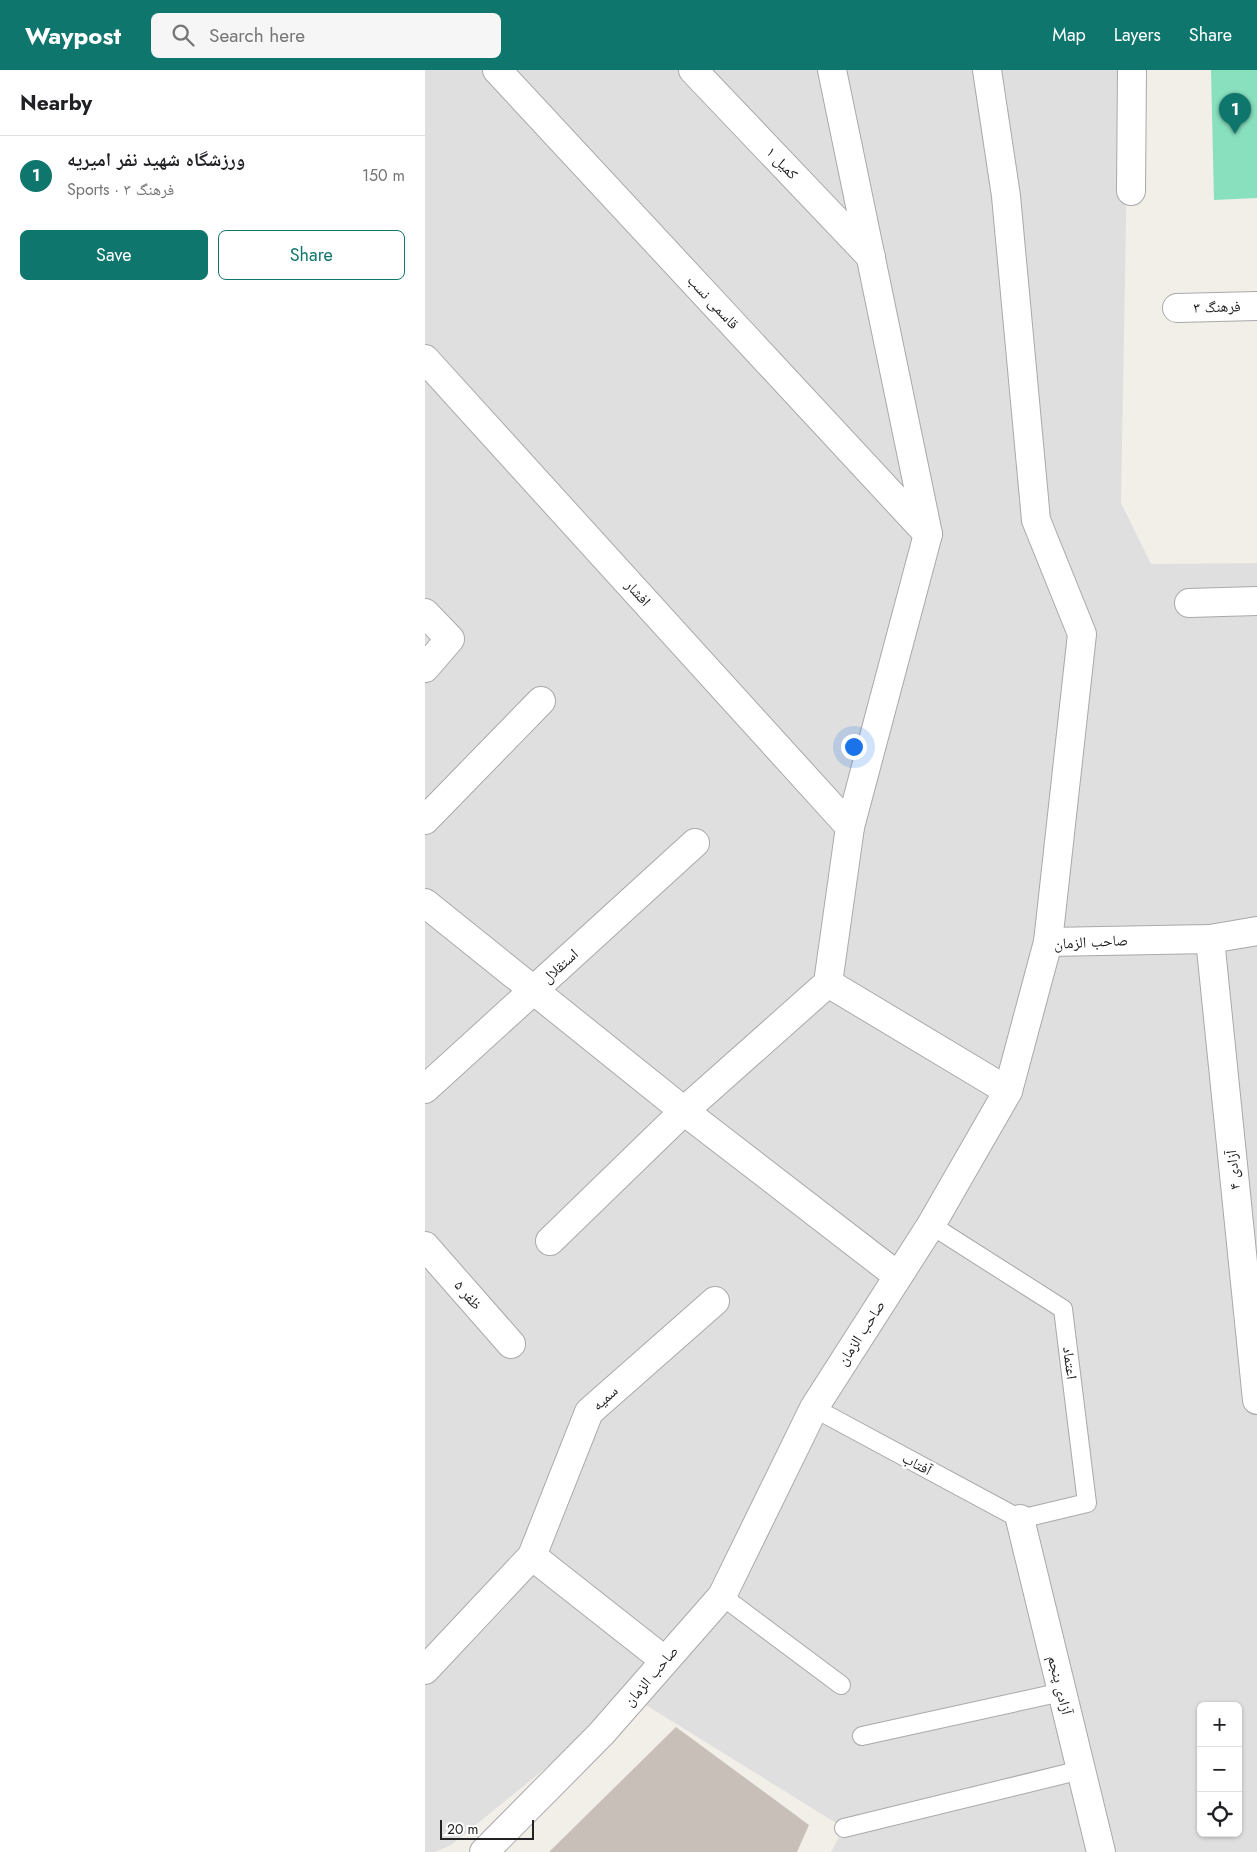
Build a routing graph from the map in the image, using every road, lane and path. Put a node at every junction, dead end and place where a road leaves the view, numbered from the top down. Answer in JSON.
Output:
{"nodes":[{"id":1,"x":497,"y":70,"type":"edge"},
{"id":2,"x":693,"y":70,"type":"edge"},
{"id":3,"x":832,"y":70,"type":"edge"},
{"id":4,"x":987,"y":70,"type":"edge"},
{"id":5,"x":1132,"y":70,"type":"edge"},
{"id":6,"x":1131,"y":191,"type":"dead end"},
{"id":7,"x":871,"y":257,"type":"junction"},
{"id":8,"x":1257,"y":306,"type":"edge"},
{"id":9,"x":1177,"y":308,"type":"dead end"},
{"id":10,"x":425,"y":359,"type":"edge"},
{"id":11,"x":928,"y":534,"type":"junction"},
{"id":12,"x":1257,"y":601,"type":"edge"},
{"id":13,"x":1189,"y":603,"type":"dead end"},
{"id":14,"x":425,"y":613,"type":"edge"},
{"id":15,"x":425,"y":668,"type":"edge"},
{"id":16,"x":541,"y":701,"type":"dead end"},
{"id":17,"x":425,"y":820,"type":"edge"},
{"id":18,"x":851,"y":827,"type":"junction"},
{"id":19,"x":695,"y":843,"type":"dead end"},
{"id":20,"x":425,"y":903,"type":"edge"},
{"id":21,"x":1257,"y":931,"type":"edge"},
{"id":22,"x":1210,"y":939,"type":"junction"},
{"id":23,"x":1048,"y":942,"type":"junction"},
{"id":24,"x":828,"y":983,"type":"junction"},
{"id":25,"x":533,"y":990,"type":"junction"},
{"id":26,"x":425,"y":1088,"type":"edge"},
{"id":27,"x":1008,"y":1091,"type":"junction"},
{"id":28,"x":684,"y":1111,"type":"junction"},
{"id":29,"x":931,"y":1225,"type":"junction"},
{"id":30,"x":550,"y":1241,"type":"dead end"},
{"id":31,"x":425,"y":1246,"type":"edge"},
{"id":32,"x":898,"y":1276,"type":"junction"},
{"id":33,"x":715,"y":1302,"type":"dead end"},
{"id":34,"x":511,"y":1344,"type":"dead end"},
{"id":35,"x":1257,"y":1400,"type":"edge"},
{"id":36,"x":814,"y":1408,"type":"junction"},
{"id":37,"x":1019,"y":1519,"type":"junction"},
{"id":38,"x":532,"y":1556,"type":"junction"},
{"id":39,"x":722,"y":1596,"type":"junction"},
{"id":40,"x":428,"y":1659,"type":"edge"},
{"id":41,"x":665,"y":1660,"type":"junction"},
{"id":42,"x":841,"y":1685,"type":"dead end"},
{"id":43,"x":1062,"y":1692,"type":"junction"},
{"id":44,"x":862,"y":1736,"type":"dead end"},
{"id":45,"x":1081,"y":1770,"type":"junction"},
{"id":46,"x":844,"y":1828,"type":"dead end"},
{"id":47,"x":484,"y":1852,"type":"edge"},
{"id":48,"x":1101,"y":1852,"type":"edge"}],
"edges":[{"from":1,"to":11,"type":"street","name":"قاسمی نسب"},
{"from":2,"to":7,"type":"street","name":"کمیل ۱"},
{"from":3,"to":7,"type":"street"},
{"from":4,"to":23,"type":"street"},
{"from":5,"to":6,"type":"street"},
{"from":7,"to":11,"type":"street"},
{"from":8,"to":9,"type":"street","name":"فرهنگ ۳"},
{"from":10,"to":18,"type":"street","name":"افشار"},
{"from":11,"to":18,"type":"street"},
{"from":12,"to":13,"type":"street"},
{"from":14,"to":15,"type":"street"},
{"from":16,"to":17,"type":"street"},
{"from":18,"to":24,"type":"street"},
{"from":19,"to":25,"type":"street","name":"استقلال"},
{"from":20,"to":25,"type":"street"},
{"from":21,"to":22,"type":"street","name":"صاحب الزمان"},
{"from":22,"to":23,"type":"street","name":"صاحب الزمان"},
{"from":22,"to":35,"type":"street","name":"آزادی ۴"},
{"from":23,"to":27,"type":"street","name":"صاحب الزمان"},
{"from":24,"to":27,"type":"street"},
{"from":24,"to":28,"type":"street"},
{"from":25,"to":26,"type":"street","name":"استقلال"},
{"from":25,"to":28,"type":"street"},
{"from":27,"to":29,"type":"street","name":"صاحب الزمان"},
{"from":28,"to":30,"type":"street"},
{"from":28,"to":32,"type":"street"},
{"from":29,"to":32,"type":"street","name":"صاحب الزمان"},
{"from":29,"to":37,"type":"lane","name":"اعتماد"},
{"from":31,"to":34,"type":"street","name":"ظفر ۵"},
{"from":32,"to":36,"type":"street","name":"صاحب الزمان"},
{"from":33,"to":38,"type":"street","name":"سمیه"},
{"from":36,"to":37,"type":"lane","name":"آفتاب"},
{"from":36,"to":39,"type":"street","name":"صاحب الزمان"},
{"from":37,"to":43,"type":"street","name":"آزادی پنجم"},
{"from":38,"to":40,"type":"street","name":"سمیه"},
{"from":38,"to":41,"type":"street"},
{"from":39,"to":41,"type":"street","name":"صاحب الزمان"},
{"from":39,"to":42,"type":"lane"},
{"from":41,"to":47,"type":"street","name":"صاحب الزمان"},
{"from":43,"to":44,"type":"lane"},
{"from":43,"to":45,"type":"street","name":"آزادی پنجم"},
{"from":45,"to":46,"type":"lane"},
{"from":45,"to":48,"type":"street","name":"آزادی پنجم"}]}
